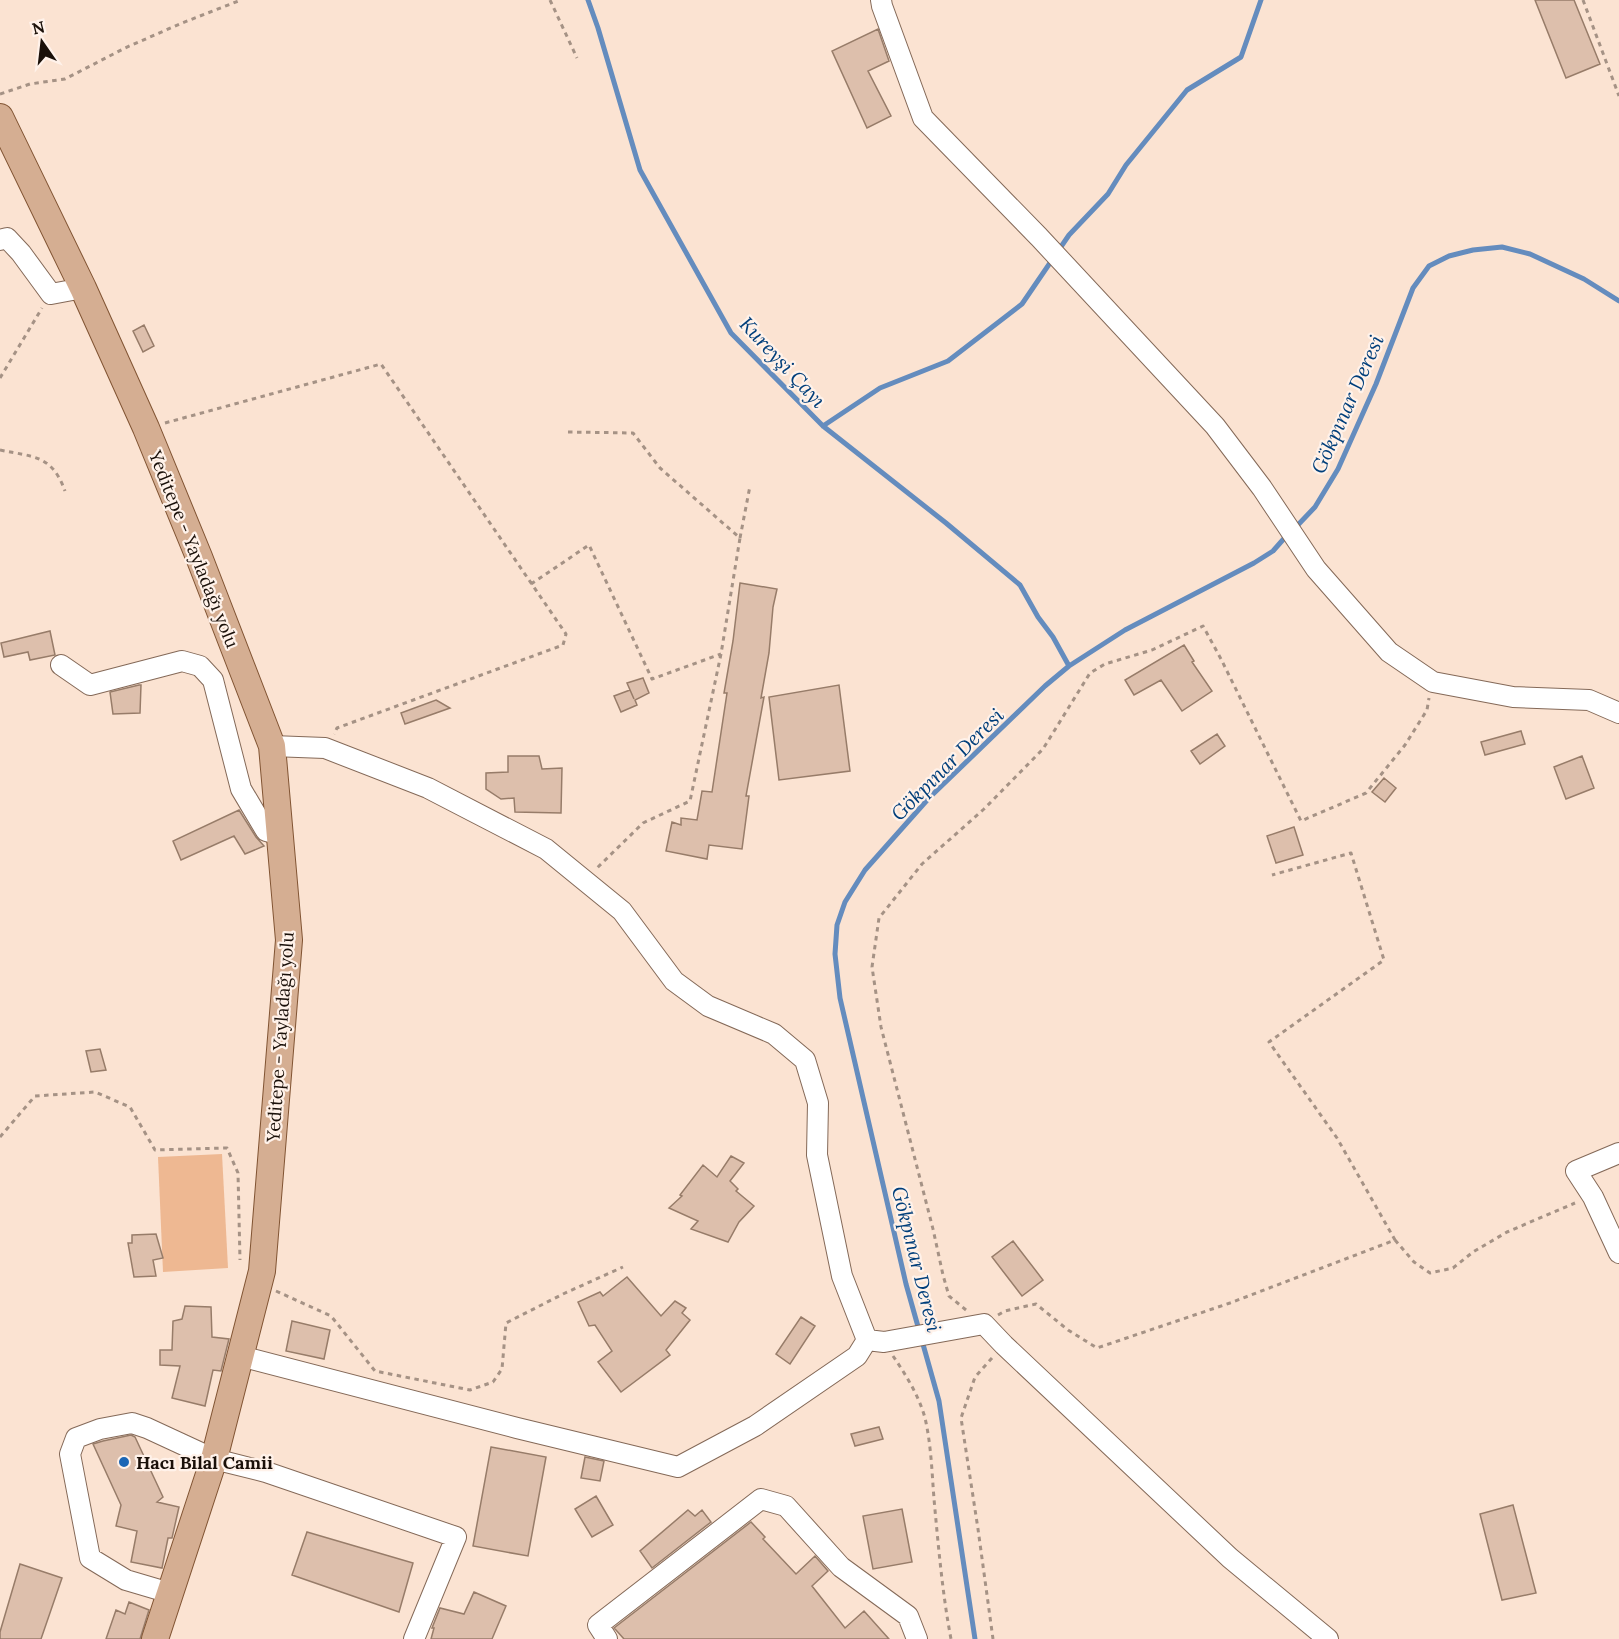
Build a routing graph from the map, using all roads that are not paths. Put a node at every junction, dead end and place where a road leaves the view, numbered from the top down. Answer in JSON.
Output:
{"nodes":[{"id":1,"x":881,"y":0,"type":"edge"},
{"id":2,"x":0,"y":117,"type":"edge"},
{"id":3,"x":0,"y":240,"type":"edge"},
{"id":4,"x":83,"y":288,"type":"junction"},
{"id":5,"x":61,"y":665,"type":"dead end"},
{"id":6,"x":1619,"y":713,"type":"edge"},
{"id":7,"x":272,"y":746,"type":"junction"},
{"id":8,"x":280,"y":835,"type":"junction"},
{"id":9,"x":1619,"y":1153,"type":"edge"},
{"id":10,"x":1619,"y":1253,"type":"edge"},
{"id":11,"x":876,"y":1341,"type":"junction"},
{"id":12,"x":240,"y":1356,"type":"junction"},
{"id":13,"x":214,"y":1459,"type":"junction"},
{"id":14,"x":170,"y":1593,"type":"junction"},
{"id":15,"x":155,"y":1639,"type":"edge"},
{"id":16,"x":414,"y":1639,"type":"edge"},
{"id":17,"x":607,"y":1639,"type":"edge"},
{"id":18,"x":917,"y":1639,"type":"edge"},
{"id":19,"x":1328,"y":1639,"type":"edge"}],
"edges":[{"from":1,"to":6,"type":"street"},
{"from":2,"to":4,"type":"main road","name":"Yeditepe - Yayladağı yolu"},
{"from":3,"to":4,"type":"street"},
{"from":4,"to":7,"type":"main road","name":"Yeditepe - Yayladağı yolu"},
{"from":5,"to":8,"type":"street"},
{"from":7,"to":8,"type":"main road","name":"Yeditepe - Yayladağı yolu"},
{"from":7,"to":11,"type":"street"},
{"from":8,"to":12,"type":"main road","name":"Yeditepe - Yayladağı yolu"},
{"from":9,"to":10,"type":"street"},
{"from":11,"to":12,"type":"street"},
{"from":11,"to":19,"type":"street"},
{"from":12,"to":13,"type":"main road","name":"Yeditepe - Yayladağı yolu"},
{"from":13,"to":14,"type":"main road","name":"Yeditepe - Yayladağı yolu"},
{"from":13,"to":14,"type":"street"},
{"from":13,"to":16,"type":"street"},
{"from":14,"to":15,"type":"main road","name":"Yeditepe - Yayladağı yolu"},
{"from":17,"to":18,"type":"street"}]}
